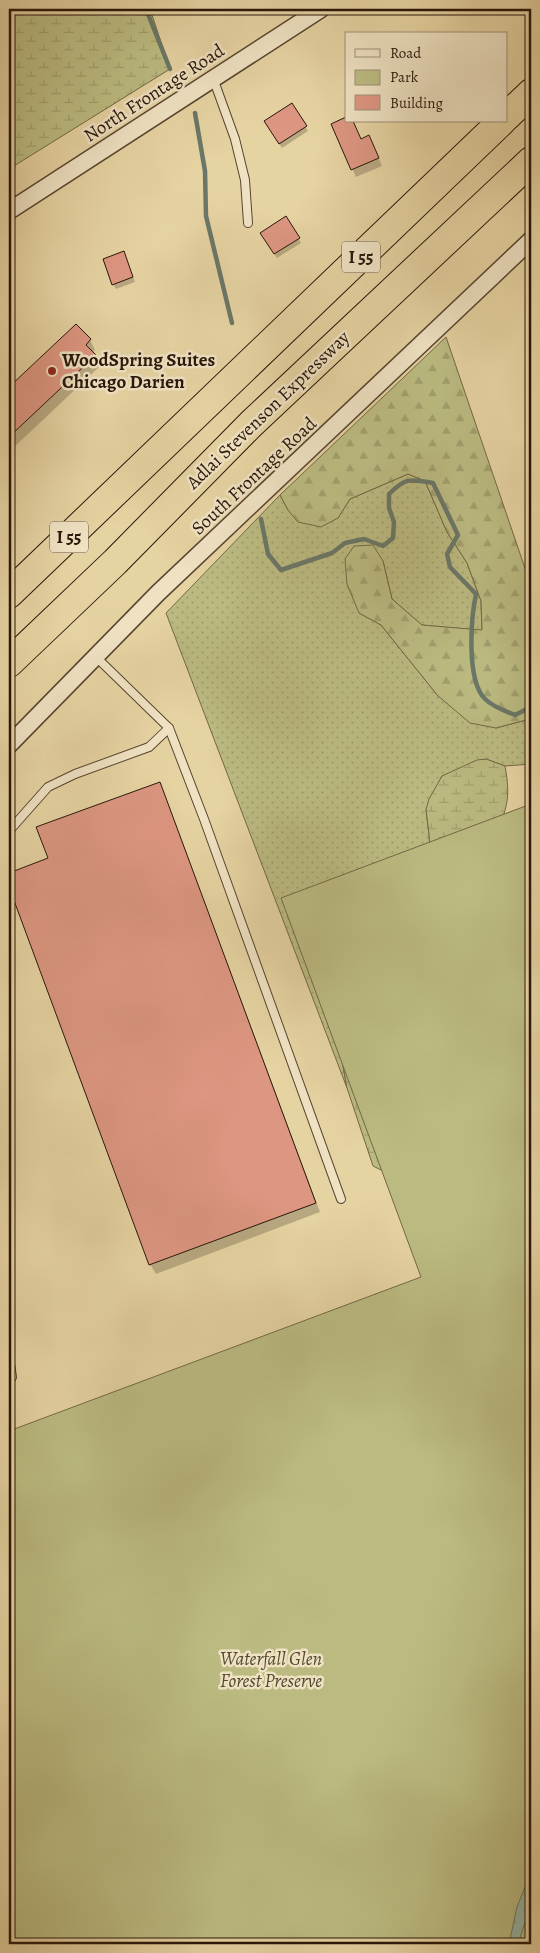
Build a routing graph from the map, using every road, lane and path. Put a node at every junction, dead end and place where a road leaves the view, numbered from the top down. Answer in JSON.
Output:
{"nodes":[{"id":1,"x":321,"y":9,"type":"edge"},
{"id":2,"x":213,"y":78,"type":"junction"},
{"id":3,"x":531,"y":93,"type":"edge"},
{"id":4,"x":508,"y":115,"type":"edge"},
{"id":5,"x":501,"y":122,"type":"edge"},
{"id":6,"x":531,"y":161,"type":"edge"},
{"id":7,"x":9,"y":210,"type":"edge"},
{"id":8,"x":248,"y":223,"type":"dead end"},
{"id":9,"x":531,"y":240,"type":"edge"},
{"id":10,"x":129,"y":480,"type":"junction"},
{"id":11,"x":115,"y":562,"type":"junction"},
{"id":12,"x":9,"y":578,"type":"edge"},
{"id":13,"x":9,"y":594,"type":"edge"},
{"id":14,"x":95,"y":656,"type":"junction"},
{"id":15,"x":9,"y":664,"type":"edge"},
{"id":16,"x":9,"y":678,"type":"edge"},
{"id":17,"x":169,"y":728,"type":"junction"},
{"id":18,"x":9,"y":745,"type":"edge"},
{"id":19,"x":9,"y":831,"type":"edge"},
{"id":20,"x":341,"y":1199,"type":"dead end"},
{"id":21,"x":9,"y":1357,"type":"edge"},
{"id":22,"x":9,"y":1379,"type":"edge"}],
"edges":[{"from":1,"to":2,"type":"street","name":"North Frontage Road"},
{"from":2,"to":7,"type":"street","name":"North Frontage Road"},
{"from":2,"to":8,"type":"lane"},
{"from":3,"to":4,"type":"highway"},
{"from":5,"to":10,"type":"highway","number":"I 55"},
{"from":6,"to":11,"type":"highway","name":"Adlai Stevenson Expressway","number":"I 55"},
{"from":9,"to":14,"type":"street","name":"South Frontage Road"},
{"from":10,"to":12,"type":"highway"},
{"from":10,"to":13,"type":"highway","number":"I 55"},
{"from":11,"to":15,"type":"highway","name":"Adlai Stevenson Expressway","number":"I 55"},
{"from":11,"to":16,"type":"highway"},
{"from":14,"to":17,"type":"lane"},
{"from":14,"to":18,"type":"street","name":"South Frontage Road"},
{"from":17,"to":19,"type":"lane"},
{"from":17,"to":20,"type":"lane"},
{"from":21,"to":22,"type":"lane"}]}
